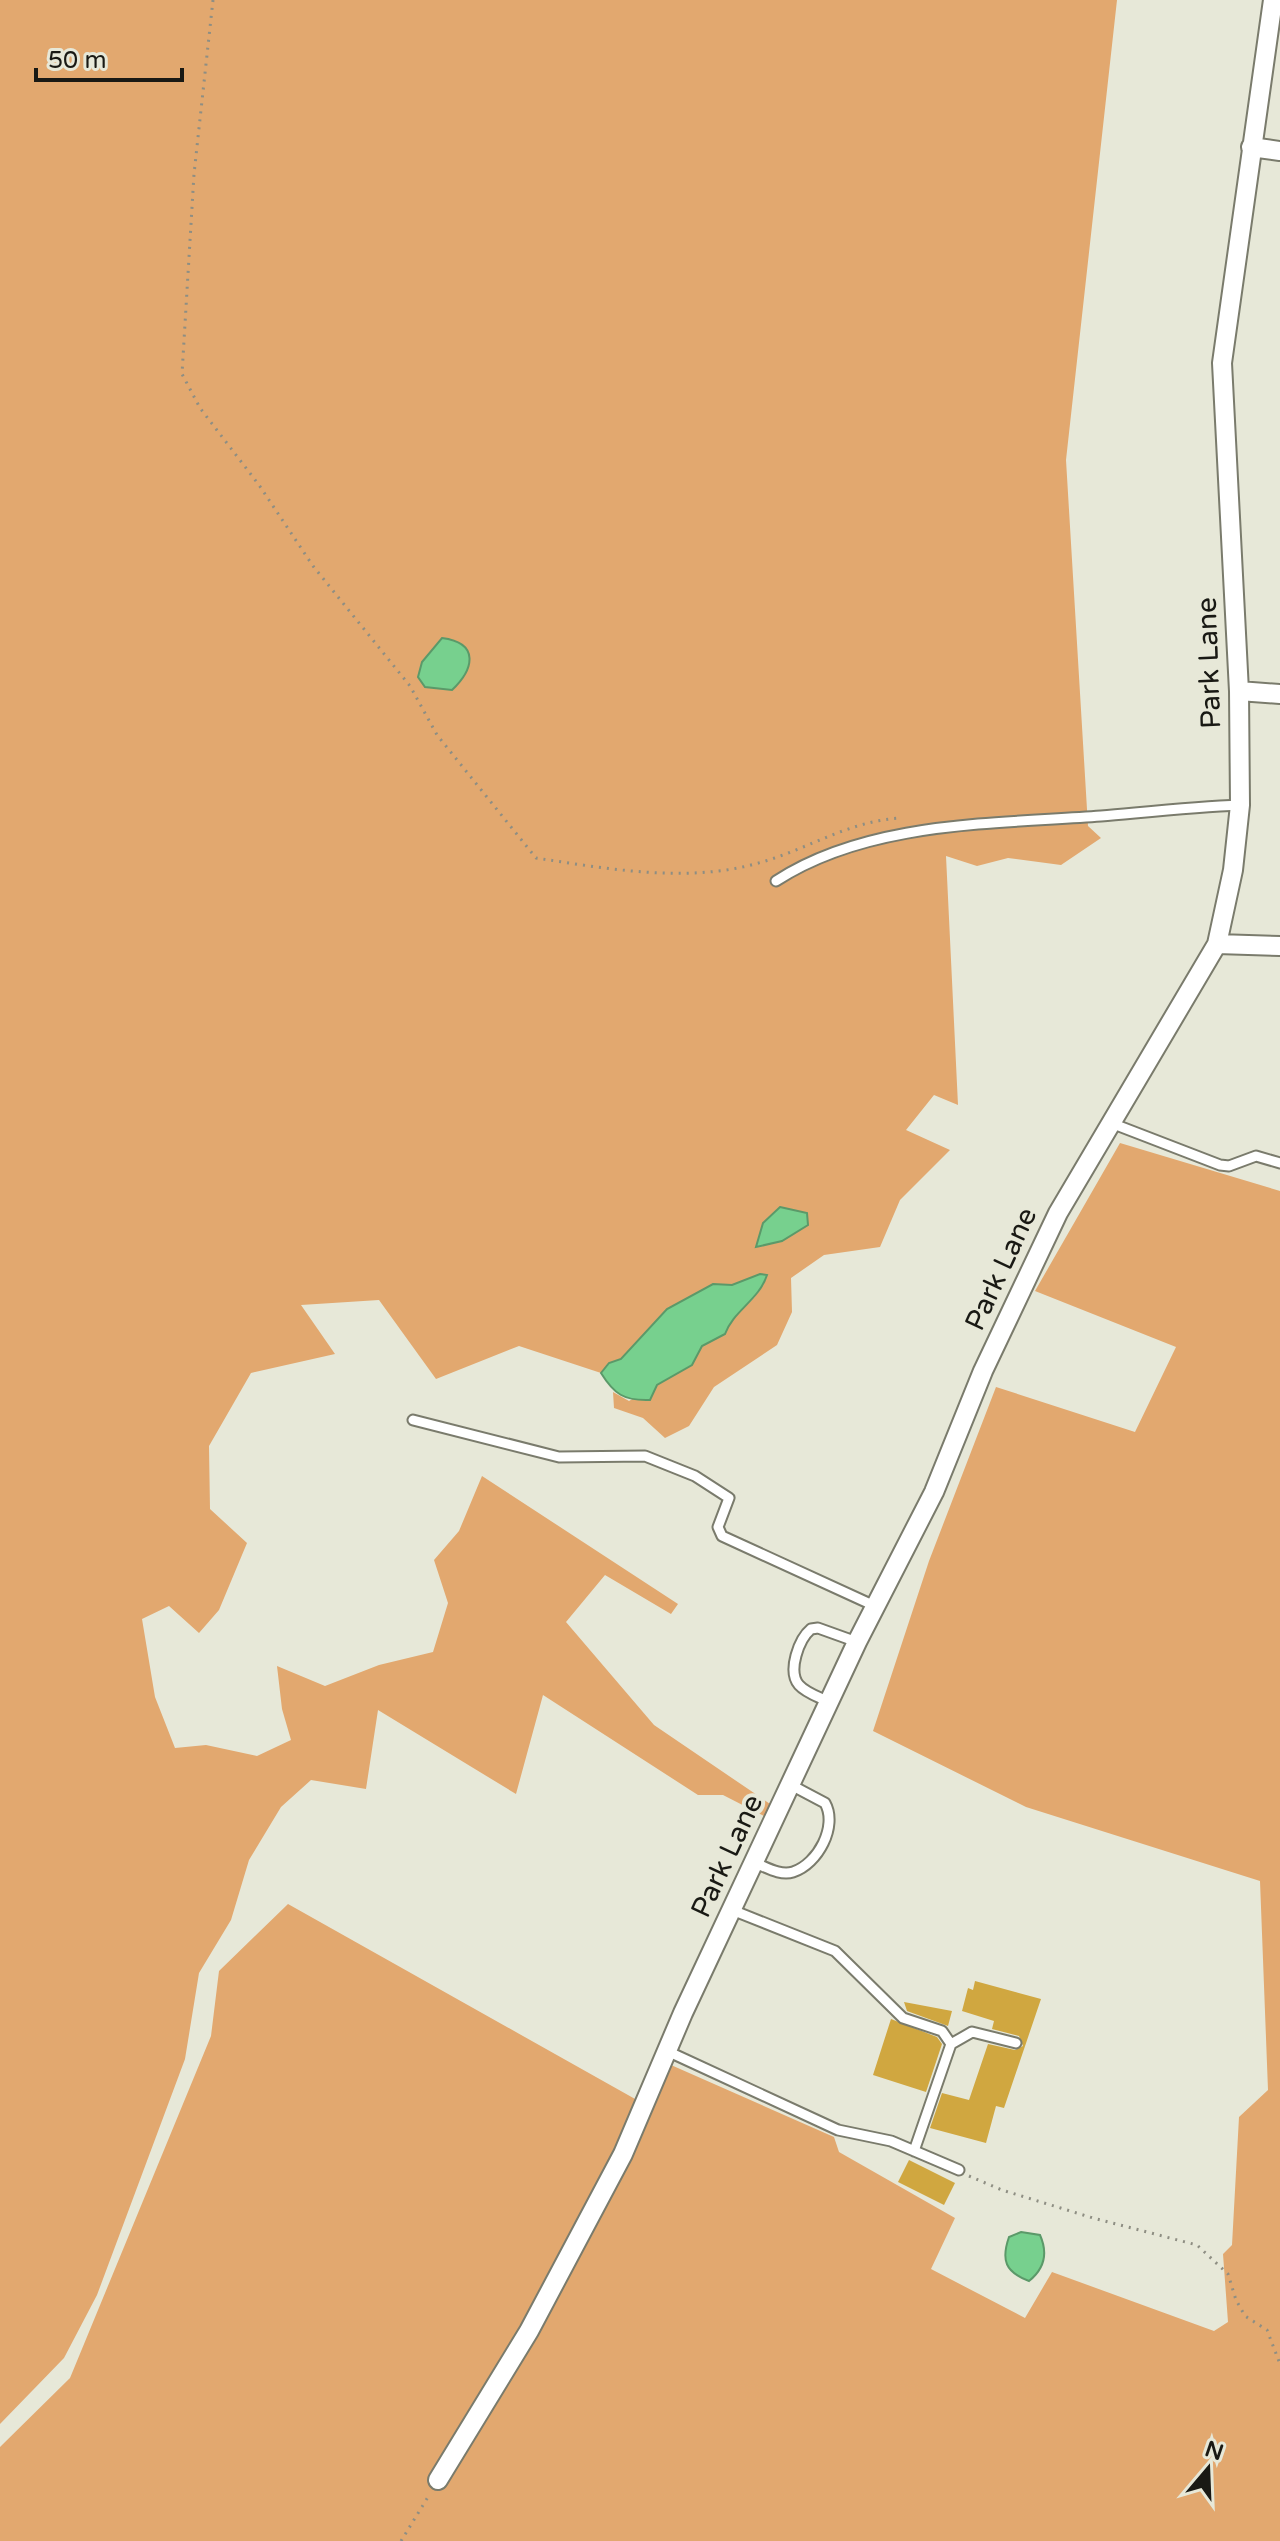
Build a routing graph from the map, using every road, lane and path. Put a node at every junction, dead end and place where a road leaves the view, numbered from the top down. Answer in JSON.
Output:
{"nodes":[{"id":1,"x":213,"y":0,"type":"edge"},
{"id":2,"x":1273,"y":0,"type":"edge"},
{"id":3,"x":1251,"y":147,"type":"junction"},
{"id":4,"x":1280,"y":151,"type":"edge"},
{"id":5,"x":1239,"y":691,"type":"junction"},
{"id":6,"x":1280,"y":694,"type":"edge"},
{"id":7,"x":1240,"y":805,"type":"junction"},
{"id":8,"x":913,"y":818,"type":"dead end"},
{"id":9,"x":776,"y":881,"type":"dead end"},
{"id":10,"x":1217,"y":944,"type":"junction"},
{"id":11,"x":1280,"y":946,"type":"edge"},
{"id":12,"x":1111,"y":1123,"type":"junction"},
{"id":13,"x":1280,"y":1163,"type":"edge"},
{"id":14,"x":413,"y":1420,"type":"dead end"},
{"id":15,"x":877,"y":1607,"type":"junction"},
{"id":16,"x":857,"y":1642,"type":"junction"},
{"id":17,"x":829,"y":1702,"type":"junction"},
{"id":18,"x":791,"y":1785,"type":"junction"},
{"id":19,"x":755,"y":1863,"type":"junction"},
{"id":20,"x":732,"y":1910,"type":"junction"},
{"id":21,"x":1016,"y":2043,"type":"dead end"},
{"id":22,"x":951,"y":2044,"type":"junction"},
{"id":23,"x":667,"y":2051,"type":"junction"},
{"id":24,"x":914,"y":2151,"type":"junction"},
{"id":25,"x":959,"y":2170,"type":"joint"},
{"id":26,"x":1280,"y":2364,"type":"edge"},
{"id":27,"x":438,"y":2480,"type":"joint"},
{"id":28,"x":401,"y":2541,"type":"edge"}],
"edges":[{"from":1,"to":8,"type":"path"},
{"from":2,"to":3,"type":"street","name":"Park Lane"},
{"from":3,"to":4,"type":"street"},
{"from":3,"to":5,"type":"street","name":"Park Lane"},
{"from":5,"to":6,"type":"street"},
{"from":5,"to":7,"type":"street","name":"Park Lane"},
{"from":7,"to":9,"type":"lane"},
{"from":7,"to":10,"type":"street","name":"Park Lane"},
{"from":10,"to":11,"type":"street"},
{"from":10,"to":12,"type":"street","name":"Park Lane"},
{"from":12,"to":13,"type":"lane"},
{"from":12,"to":15,"type":"street","name":"Park Lane"},
{"from":14,"to":15,"type":"lane"},
{"from":15,"to":16,"type":"street","name":"Park Lane"},
{"from":16,"to":17,"type":"street","name":"Park Lane"},
{"from":16,"to":17,"type":"lane"},
{"from":17,"to":18,"type":"street","name":"Park Lane"},
{"from":18,"to":19,"type":"street","name":"Park Lane"},
{"from":18,"to":19,"type":"lane"},
{"from":19,"to":20,"type":"street","name":"Park Lane"},
{"from":20,"to":22,"type":"lane"},
{"from":20,"to":23,"type":"street","name":"Park Lane"},
{"from":21,"to":22,"type":"lane"},
{"from":22,"to":24,"type":"lane"},
{"from":23,"to":24,"type":"lane"},
{"from":23,"to":27,"type":"street","name":"Park Lane"},
{"from":24,"to":25,"type":"lane"},
{"from":25,"to":26,"type":"path"},
{"from":27,"to":28,"type":"path"}]}
